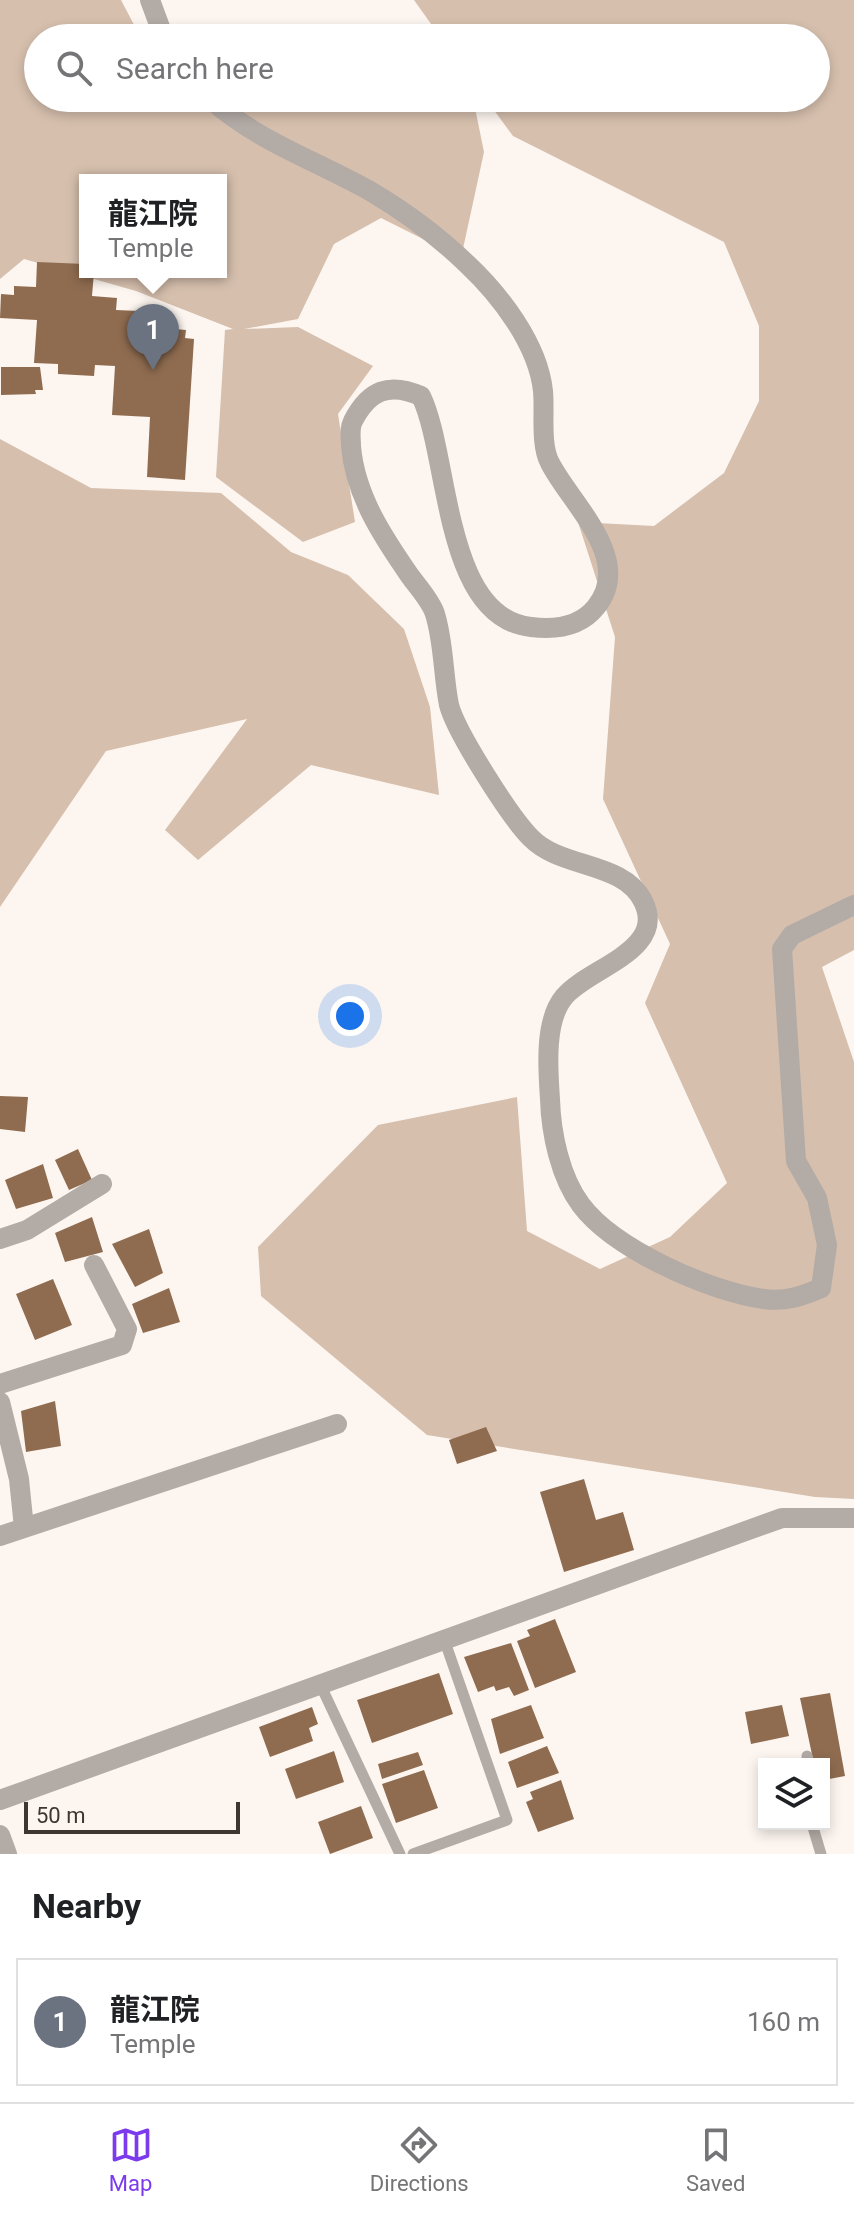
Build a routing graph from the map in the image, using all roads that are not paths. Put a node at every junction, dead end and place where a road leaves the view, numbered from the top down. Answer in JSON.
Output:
{"nodes":[{"id":1,"x":150,"y":0,"type":"edge"},
{"id":2,"x":159,"y":24,"type":"edge"},
{"id":3,"x":225,"y":112,"type":"edge"},
{"id":4,"x":854,"y":905,"type":"edge"},
{"id":5,"x":102,"y":1184,"type":"dead end"},
{"id":6,"x":0,"y":1239,"type":"edge"},
{"id":7,"x":94,"y":1265,"type":"dead end"},
{"id":8,"x":0,"y":1384,"type":"edge"},
{"id":9,"x":0,"y":1402,"type":"edge"},
{"id":10,"x":337,"y":1424,"type":"dead end"},
{"id":11,"x":854,"y":1518,"type":"edge"},
{"id":12,"x":24,"y":1528,"type":"junction"},
{"id":13,"x":0,"y":1536,"type":"edge"},
{"id":14,"x":444,"y":1639,"type":"junction"},
{"id":15,"x":320,"y":1684,"type":"junction"},
{"id":16,"x":0,"y":1800,"type":"edge"},
{"id":17,"x":814,"y":1830,"type":"edge"},
{"id":18,"x":0,"y":1835,"type":"edge"},
{"id":19,"x":7,"y":1854,"type":"edge"},
{"id":20,"x":400,"y":1854,"type":"edge"},
{"id":21,"x":413,"y":1854,"type":"edge"},
{"id":22,"x":821,"y":1854,"type":"edge"}],
"edges":[{"from":1,"to":2,"type":"street"},
{"from":3,"to":4,"type":"street"},
{"from":5,"to":6,"type":"street"},
{"from":7,"to":8,"type":"street"},
{"from":9,"to":12,"type":"street"},
{"from":10,"to":12,"type":"street"},
{"from":11,"to":14,"type":"street"},
{"from":12,"to":13,"type":"street"},
{"from":14,"to":15,"type":"street"},
{"from":14,"to":21,"type":"lane"},
{"from":15,"to":16,"type":"street"},
{"from":15,"to":20,"type":"lane"},
{"from":17,"to":22,"type":"lane"},
{"from":18,"to":19,"type":"street"}]}
